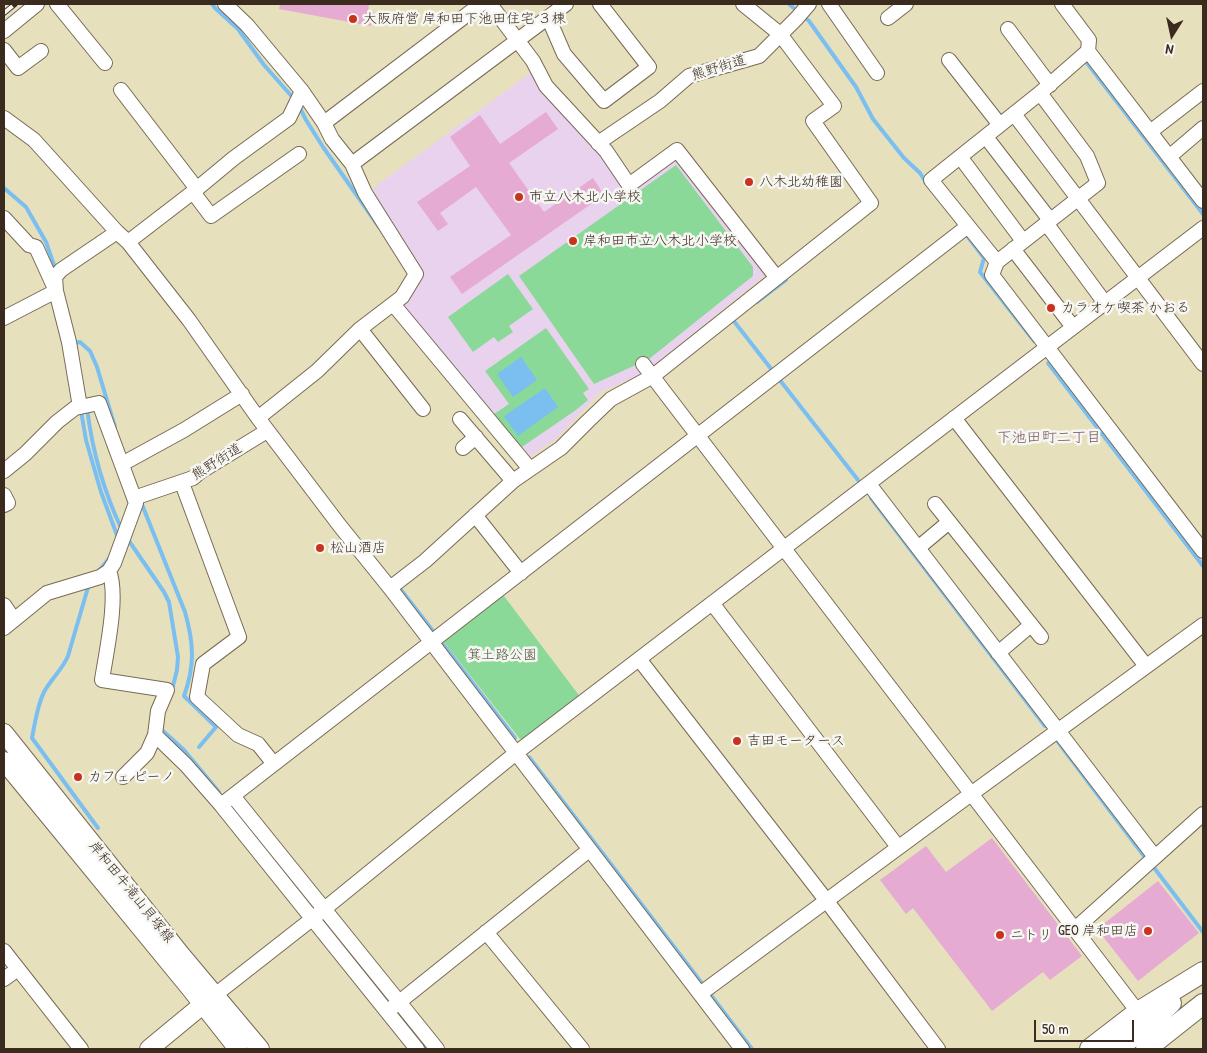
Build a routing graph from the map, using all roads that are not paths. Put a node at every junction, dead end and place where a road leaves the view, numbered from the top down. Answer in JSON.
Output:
{"nodes":[{"id":1,"x":37,"y":4,"type":"edge"},
{"id":2,"x":56,"y":4,"type":"edge"},
{"id":3,"x":225,"y":4,"type":"edge"},
{"id":4,"x":481,"y":4,"type":"edge"},
{"id":5,"x":490,"y":4,"type":"edge"},
{"id":6,"x":566,"y":4,"type":"edge"},
{"id":7,"x":600,"y":4,"type":"edge"},
{"id":8,"x":743,"y":4,"type":"edge"},
{"id":9,"x":829,"y":4,"type":"edge"},
{"id":10,"x":906,"y":4,"type":"edge"},
{"id":11,"x":1062,"y":4,"type":"edge"},
{"id":12,"x":804,"y":5,"type":"edge"},
{"id":13,"x":548,"y":17,"type":"junction"},
{"id":14,"x":888,"y":18,"type":"dead end"},
{"id":15,"x":1008,"y":29,"type":"dead end"},
{"id":16,"x":4,"y":31,"type":"edge"},
{"id":17,"x":780,"y":34,"type":"junction"},
{"id":18,"x":518,"y":40,"type":"junction"},
{"id":19,"x":4,"y":50,"type":"edge"},
{"id":20,"x":41,"y":51,"type":"dead end"},
{"id":21,"x":1088,"y":51,"type":"junction"},
{"id":22,"x":949,"y":60,"type":"dead end"},
{"id":23,"x":105,"y":63,"type":"dead end"},
{"id":24,"x":877,"y":73,"type":"dead end"},
{"id":25,"x":1045,"y":89,"type":"junction"},
{"id":26,"x":121,"y":90,"type":"dead end"},
{"id":27,"x":302,"y":91,"type":"junction"},
{"id":28,"x":1203,"y":91,"type":"edge"},
{"id":29,"x":1014,"y":114,"type":"junction"},
{"id":30,"x":4,"y":118,"type":"edge"},
{"id":31,"x":324,"y":123,"type":"junction"},
{"id":32,"x":1000,"y":125,"type":"junction"},
{"id":33,"x":1203,"y":128,"type":"edge"},
{"id":34,"x":1150,"y":132,"type":"junction"},
{"id":35,"x":986,"y":137,"type":"junction"},
{"id":36,"x":598,"y":143,"type":"junction"},
{"id":37,"x":300,"y":154,"type":"dead end"},
{"id":38,"x":1169,"y":157,"type":"junction"},
{"id":39,"x":961,"y":158,"type":"junction"},
{"id":40,"x":352,"y":164,"type":"junction"},
{"id":41,"x":195,"y":191,"type":"junction"},
{"id":42,"x":1078,"y":198,"type":"junction"},
{"id":43,"x":1203,"y":201,"type":"edge"},
{"id":44,"x":4,"y":218,"type":"edge"},
{"id":45,"x":1048,"y":222,"type":"junction"},
{"id":46,"x":968,"y":226,"type":"junction"},
{"id":47,"x":1203,"y":228,"type":"edge"},
{"id":48,"x":117,"y":232,"type":"junction"},
{"id":49,"x":128,"y":242,"type":"junction"},
{"id":50,"x":1018,"y":245,"type":"junction"},
{"id":51,"x":997,"y":262,"type":"junction"},
{"id":52,"x":777,"y":278,"type":"junction"},
{"id":53,"x":1138,"y":278,"type":"junction"},
{"id":54,"x":57,"y":279,"type":"junction"},
{"id":55,"x":1105,"y":303,"type":"junction"},
{"id":56,"x":393,"y":304,"type":"junction"},
{"id":57,"x":4,"y":317,"type":"edge"},
{"id":58,"x":1073,"y":328,"type":"junction"},
{"id":59,"x":360,"y":329,"type":"junction"},
{"id":60,"x":1047,"y":347,"type":"junction"},
{"id":61,"x":643,"y":364,"type":"dead end"},
{"id":62,"x":1203,"y":364,"type":"edge"},
{"id":63,"x":653,"y":376,"type":"junction"},
{"id":64,"x":242,"y":394,"type":"junction"},
{"id":65,"x":85,"y":406,"type":"junction"},
{"id":66,"x":423,"y":409,"type":"dead end"},
{"id":67,"x":258,"y":418,"type":"junction"},
{"id":68,"x":954,"y":418,"type":"junction"},
{"id":69,"x":460,"y":419,"type":"dead end"},
{"id":70,"x":268,"y":431,"type":"junction"},
{"id":71,"x":698,"y":436,"type":"junction"},
{"id":72,"x":476,"y":437,"type":"junction"},
{"id":73,"x":463,"y":448,"type":"dead end"},
{"id":74,"x":122,"y":464,"type":"junction"},
{"id":75,"x":530,"y":469,"type":"junction"},
{"id":76,"x":4,"y":471,"type":"edge"},
{"id":77,"x":513,"y":481,"type":"junction"},
{"id":78,"x":182,"y":483,"type":"junction"},
{"id":79,"x":869,"y":484,"type":"junction"},
{"id":80,"x":4,"y":495,"type":"edge"},
{"id":81,"x":134,"y":498,"type":"junction"},
{"id":82,"x":935,"y":504,"type":"dead end"},
{"id":83,"x":4,"y":505,"type":"edge"},
{"id":84,"x":475,"y":516,"type":"junction"},
{"id":85,"x":949,"y":522,"type":"junction"},
{"id":86,"x":784,"y":548,"type":"junction"},
{"id":87,"x":918,"y":548,"type":"junction"},
{"id":88,"x":1203,"y":551,"type":"edge"},
{"id":89,"x":109,"y":571,"type":"junction"},
{"id":90,"x":521,"y":573,"type":"junction"},
{"id":91,"x":390,"y":588,"type":"junction"},
{"id":92,"x":712,"y":603,"type":"junction"},
{"id":93,"x":4,"y":605,"type":"edge"},
{"id":94,"x":9,"y":624,"type":"edge"},
{"id":95,"x":1031,"y":625,"type":"junction"},
{"id":96,"x":1203,"y":625,"type":"edge"},
{"id":97,"x":1041,"y":637,"type":"dead end"},
{"id":98,"x":431,"y":642,"type":"junction"},
{"id":99,"x":998,"y":653,"type":"junction"},
{"id":100,"x":639,"y":659,"type":"junction"},
{"id":101,"x":1146,"y":666,"type":"junction"},
{"id":102,"x":1058,"y":731,"type":"junction"},
{"id":103,"x":4,"y":732,"type":"edge"},
{"id":104,"x":155,"y":735,"type":"junction"},
{"id":105,"x":516,"y":753,"type":"junction"},
{"id":106,"x":4,"y":761,"type":"edge"},
{"id":107,"x":274,"y":764,"type":"junction"},
{"id":108,"x":123,"y":777,"type":"dead end"},
{"id":109,"x":972,"y":794,"type":"junction"},
{"id":110,"x":226,"y":801,"type":"junction"},
{"id":111,"x":1203,"y":814,"type":"edge"},
{"id":112,"x":898,"y":848,"type":"junction"},
{"id":113,"x":589,"y":850,"type":"junction"},
{"id":114,"x":1155,"y":858,"type":"junction"},
{"id":115,"x":826,"y":900,"type":"junction"},
{"id":116,"x":324,"y":909,"type":"junction"},
{"id":117,"x":312,"y":919,"type":"junction"},
{"id":118,"x":1075,"y":929,"type":"junction"},
{"id":119,"x":486,"y":932,"type":"junction"},
{"id":120,"x":4,"y":950,"type":"edge"},
{"id":121,"x":18,"y":969,"type":"junction"},
{"id":122,"x":1203,"y":973,"type":"edge"},
{"id":123,"x":4,"y":980,"type":"edge"},
{"id":124,"x":700,"y":994,"type":"junction"},
{"id":125,"x":209,"y":1000,"type":"junction"},
{"id":126,"x":1203,"y":1004,"type":"edge"},
{"id":127,"x":393,"y":1007,"type":"junction"},
{"id":128,"x":1203,"y":1010,"type":"edge"},
{"id":129,"x":1138,"y":1012,"type":"junction"},
{"id":130,"x":81,"y":1049,"type":"edge"},
{"id":131,"x":149,"y":1049,"type":"edge"},
{"id":132,"x":238,"y":1049,"type":"edge"},
{"id":133,"x":260,"y":1049,"type":"edge"},
{"id":134,"x":417,"y":1049,"type":"edge"},
{"id":135,"x":438,"y":1049,"type":"edge"},
{"id":136,"x":582,"y":1049,"type":"edge"},
{"id":137,"x":742,"y":1049,"type":"edge"},
{"id":138,"x":938,"y":1049,"type":"edge"},
{"id":139,"x":1090,"y":1049,"type":"edge"},
{"id":140,"x":1117,"y":1049,"type":"edge"},
{"id":141,"x":1146,"y":1049,"type":"edge"},
{"id":142,"x":1168,"y":1049,"type":"edge"}],
"edges":[{"from":1,"to":16,"type":"street"},
{"from":2,"to":23,"type":"street"},
{"from":3,"to":27,"type":"street"},
{"from":4,"to":31,"type":"street"},
{"from":5,"to":18,"type":"street"},
{"from":6,"to":13,"type":"street"},
{"from":7,"to":13,"type":"street"},
{"from":8,"to":17,"type":"street"},
{"from":9,"to":24,"type":"street"},
{"from":10,"to":14,"type":"street"},
{"from":11,"to":21,"type":"street"},
{"from":12,"to":17,"type":"street","name":"熊野街道"},
{"from":13,"to":18,"type":"street"},
{"from":15,"to":25,"type":"street"},
{"from":17,"to":36,"type":"street","name":"熊野街道"},
{"from":17,"to":52,"type":"street"},
{"from":18,"to":36,"type":"street"},
{"from":18,"to":40,"type":"street"},
{"from":19,"to":20,"type":"street"},
{"from":21,"to":25,"type":"street"},
{"from":21,"to":34,"type":"street"},
{"from":22,"to":32,"type":"street"},
{"from":25,"to":29,"type":"street"},
{"from":25,"to":42,"type":"street"},
{"from":26,"to":41,"type":"street"},
{"from":27,"to":31,"type":"street"},
{"from":27,"to":41,"type":"street"},
{"from":28,"to":34,"type":"street"},
{"from":29,"to":32,"type":"street"},
{"from":29,"to":42,"type":"street"},
{"from":30,"to":48,"type":"street"},
{"from":31,"to":40,"type":"street"},
{"from":32,"to":35,"type":"street"},
{"from":33,"to":38,"type":"street"},
{"from":34,"to":38,"type":"street"},
{"from":35,"to":39,"type":"street"},
{"from":35,"to":45,"type":"street"},
{"from":36,"to":52,"type":"street"},
{"from":37,"to":41,"type":"street"},
{"from":38,"to":43,"type":"street"},
{"from":39,"to":46,"type":"street"},
{"from":39,"to":50,"type":"street"},
{"from":40,"to":56,"type":"street"},
{"from":41,"to":49,"type":"street"},
{"from":42,"to":45,"type":"street"},
{"from":42,"to":53,"type":"street"},
{"from":44,"to":54,"type":"street"},
{"from":45,"to":50,"type":"street"},
{"from":45,"to":55,"type":"street"},
{"from":46,"to":51,"type":"street"},
{"from":46,"to":71,"type":"street"},
{"from":47,"to":53,"type":"street"},
{"from":48,"to":49,"type":"street"},
{"from":48,"to":54,"type":"street"},
{"from":49,"to":64,"type":"street"},
{"from":50,"to":51,"type":"street"},
{"from":50,"to":58,"type":"street"},
{"from":51,"to":60,"type":"street"},
{"from":52,"to":63,"type":"street"},
{"from":53,"to":55,"type":"street"},
{"from":53,"to":62,"type":"street"},
{"from":54,"to":57,"type":"street"},
{"from":54,"to":65,"type":"street"},
{"from":55,"to":58,"type":"street"},
{"from":56,"to":59,"type":"street"},
{"from":56,"to":75,"type":"street"},
{"from":58,"to":60,"type":"street"},
{"from":59,"to":66,"type":"street"},
{"from":59,"to":67,"type":"street"},
{"from":60,"to":68,"type":"street"},
{"from":60,"to":88,"type":"street"},
{"from":61,"to":63,"type":"street"},
{"from":63,"to":71,"type":"street"},
{"from":63,"to":75,"type":"street"},
{"from":64,"to":67,"type":"street"},
{"from":64,"to":74,"type":"street"},
{"from":65,"to":74,"type":"street"},
{"from":65,"to":76,"type":"street"},
{"from":67,"to":70,"type":"street"},
{"from":68,"to":79,"type":"street"},
{"from":68,"to":101,"type":"street"},
{"from":69,"to":72,"type":"street"},
{"from":70,"to":78,"type":"street","name":"熊野街道"},
{"from":70,"to":91,"type":"street"},
{"from":71,"to":86,"type":"street"},
{"from":71,"to":90,"type":"street"},
{"from":72,"to":73,"type":"street"},
{"from":72,"to":77,"type":"street"},
{"from":74,"to":81,"type":"street"},
{"from":75,"to":77,"type":"street"},
{"from":77,"to":84,"type":"street"},
{"from":78,"to":81,"type":"street","name":"熊野街道"},
{"from":78,"to":107,"type":"street"},
{"from":79,"to":86,"type":"street"},
{"from":79,"to":87,"type":"street"},
{"from":80,"to":83,"type":"street"},
{"from":81,"to":89,"type":"street"},
{"from":82,"to":85,"type":"street"},
{"from":84,"to":90,"type":"street"},
{"from":84,"to":91,"type":"street"},
{"from":85,"to":87,"type":"street"},
{"from":85,"to":95,"type":"street"},
{"from":86,"to":92,"type":"street"},
{"from":86,"to":109,"type":"street"},
{"from":87,"to":99,"type":"street"},
{"from":89,"to":94,"type":"street"},
{"from":89,"to":104,"type":"street"},
{"from":90,"to":98,"type":"street"},
{"from":91,"to":98,"type":"street"},
{"from":92,"to":100,"type":"street"},
{"from":92,"to":112,"type":"street"},
{"from":93,"to":94,"type":"street"},
{"from":95,"to":97,"type":"street"},
{"from":95,"to":99,"type":"street"},
{"from":96,"to":101,"type":"street"},
{"from":98,"to":105,"type":"street"},
{"from":98,"to":107,"type":"street"},
{"from":99,"to":102,"type":"street"},
{"from":100,"to":105,"type":"street"},
{"from":100,"to":115,"type":"street"},
{"from":101,"to":102,"type":"street"},
{"from":102,"to":109,"type":"street"},
{"from":102,"to":114,"type":"street"},
{"from":103,"to":125,"type":"main road","name":"岸和田牛滝山貝塚線"},
{"from":104,"to":108,"type":"street"},
{"from":104,"to":110,"type":"street"},
{"from":105,"to":113,"type":"street"},
{"from":105,"to":116,"type":"street"},
{"from":106,"to":125,"type":"main road","name":"岸和田牛滝山貝塚線"},
{"from":107,"to":110,"type":"street"},
{"from":109,"to":112,"type":"street"},
{"from":109,"to":118,"type":"street"},
{"from":110,"to":116,"type":"street"},
{"from":110,"to":117,"type":"street"},
{"from":111,"to":114,"type":"street"},
{"from":112,"to":115,"type":"street"},
{"from":113,"to":119,"type":"street"},
{"from":113,"to":124,"type":"street"},
{"from":114,"to":118,"type":"street"},
{"from":115,"to":124,"type":"street"},
{"from":115,"to":138,"type":"street"},
{"from":116,"to":117,"type":"street"},
{"from":116,"to":127,"type":"street"},
{"from":117,"to":125,"type":"street"},
{"from":117,"to":127,"type":"street"},
{"from":118,"to":129,"type":"street"},
{"from":119,"to":127,"type":"street"},
{"from":119,"to":136,"type":"street"},
{"from":120,"to":121,"type":"street"},
{"from":121,"to":123,"type":"street"},
{"from":121,"to":130,"type":"street"},
{"from":122,"to":129,"type":"highway"},
{"from":122,"to":140,"type":"highway"},
{"from":124,"to":137,"type":"street"},
{"from":125,"to":131,"type":"main road"},
{"from":125,"to":132,"type":"main road","name":"岸和田牛滝山貝塚線"},
{"from":125,"to":133,"type":"main road","name":"岸和田牛滝山貝塚線"},
{"from":126,"to":141,"type":"highway"},
{"from":127,"to":134,"type":"street"},
{"from":127,"to":135,"type":"street"},
{"from":128,"to":142,"type":"highway"},
{"from":129,"to":139,"type":"highway"}]}
